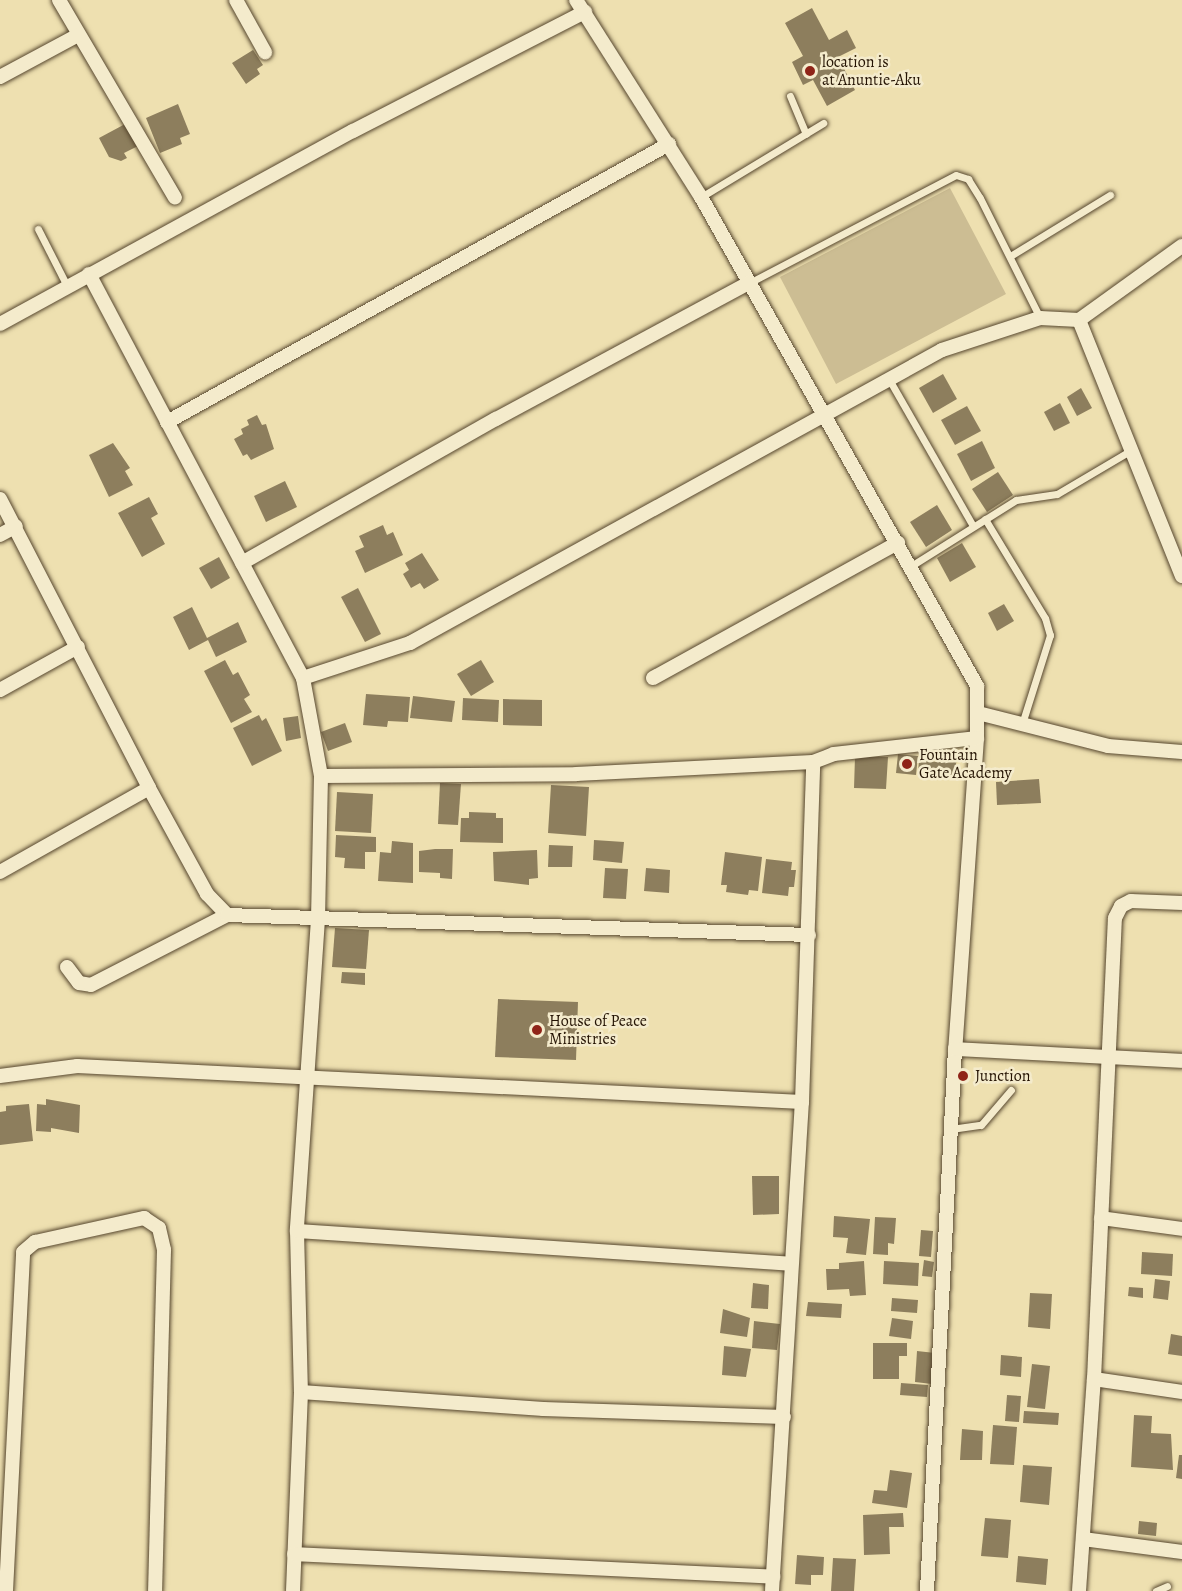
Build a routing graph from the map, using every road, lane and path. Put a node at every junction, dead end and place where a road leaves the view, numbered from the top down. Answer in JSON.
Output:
{"nodes":[{"id":1,"x":59,"y":0,"type":"edge"},
{"id":2,"x":236,"y":0,"type":"edge"},
{"id":3,"x":576,"y":0,"type":"edge"},
{"id":4,"x":585,"y":12,"type":"junction"},
{"id":5,"x":78,"y":35,"type":"junction"},
{"id":6,"x":265,"y":52,"type":"dead end"},
{"id":7,"x":0,"y":77,"type":"edge"},
{"id":8,"x":790,"y":96,"type":"dead end"},
{"id":9,"x":823,"y":123,"type":"dead end"},
{"id":10,"x":806,"y":134,"type":"junction"},
{"id":11,"x":669,"y":144,"type":"junction"},
{"id":12,"x":1110,"y":195,"type":"dead end"},
{"id":13,"x":701,"y":197,"type":"junction"},
{"id":14,"x":175,"y":198,"type":"dead end"},
{"id":15,"x":38,"y":229,"type":"dead end"},
{"id":16,"x":1182,"y":246,"type":"edge"},
{"id":17,"x":1012,"y":255,"type":"junction"},
{"id":18,"x":89,"y":274,"type":"junction"},
{"id":19,"x":749,"y":283,"type":"junction"},
{"id":20,"x":67,"y":286,"type":"junction"},
{"id":21,"x":1040,"y":318,"type":"junction"},
{"id":22,"x":1079,"y":320,"type":"junction"},
{"id":23,"x":0,"y":324,"type":"edge"},
{"id":24,"x":890,"y":381,"type":"junction"},
{"id":25,"x":824,"y":418,"type":"junction"},
{"id":26,"x":167,"y":422,"type":"junction"},
{"id":27,"x":1133,"y":449,"type":"junction"},
{"id":28,"x":0,"y":499,"type":"edge"},
{"id":29,"x":985,"y":519,"type":"junction"},
{"id":30,"x":16,"y":526,"type":"junction"},
{"id":31,"x":974,"y":526,"type":"junction"},
{"id":32,"x":0,"y":535,"type":"edge"},
{"id":33,"x":898,"y":543,"type":"junction"},
{"id":34,"x":242,"y":563,"type":"junction"},
{"id":35,"x":910,"y":566,"type":"junction"},
{"id":36,"x":1182,"y":576,"type":"edge"},
{"id":37,"x":78,"y":647,"type":"junction"},
{"id":38,"x":303,"y":678,"type":"junction"},
{"id":39,"x":653,"y":678,"type":"dead end"},
{"id":40,"x":0,"y":690,"type":"edge"},
{"id":41,"x":978,"y":713,"type":"junction"},
{"id":42,"x":1022,"y":724,"type":"junction"},
{"id":43,"x":977,"y":738,"type":"junction"},
{"id":44,"x":1182,"y":752,"type":"edge"},
{"id":45,"x":813,"y":762,"type":"junction"},
{"id":46,"x":321,"y":776,"type":"junction"},
{"id":47,"x":149,"y":788,"type":"junction"},
{"id":48,"x":0,"y":872,"type":"edge"},
{"id":49,"x":1182,"y":903,"type":"edge"},
{"id":50,"x":226,"y":915,"type":"junction"},
{"id":51,"x":318,"y":919,"type":"junction"},
{"id":52,"x":809,"y":935,"type":"junction"},
{"id":53,"x":66,"y":967,"type":"dead end"},
{"id":54,"x":955,"y":1049,"type":"junction"},
{"id":55,"x":1108,"y":1056,"type":"junction"},
{"id":56,"x":1182,"y":1060,"type":"edge"},
{"id":57,"x":307,"y":1075,"type":"junction"},
{"id":58,"x":0,"y":1076,"type":"edge"},
{"id":59,"x":1011,"y":1090,"type":"dead end"},
{"id":60,"x":802,"y":1102,"type":"junction"},
{"id":61,"x":951,"y":1130,"type":"junction"},
{"id":62,"x":1101,"y":1218,"type":"junction"},
{"id":63,"x":1182,"y":1229,"type":"edge"},
{"id":64,"x":297,"y":1232,"type":"junction"},
{"id":65,"x":790,"y":1264,"type":"junction"},
{"id":66,"x":1094,"y":1379,"type":"junction"},
{"id":67,"x":301,"y":1392,"type":"junction"},
{"id":68,"x":1182,"y":1392,"type":"edge"},
{"id":69,"x":784,"y":1417,"type":"junction"},
{"id":70,"x":1083,"y":1539,"type":"junction"},
{"id":71,"x":1182,"y":1552,"type":"edge"},
{"id":72,"x":294,"y":1554,"type":"junction"},
{"id":73,"x":773,"y":1584,"type":"edge"},
{"id":74,"x":1167,"y":1586,"type":"dead end"},
{"id":75,"x":6,"y":1591,"type":"edge"},
{"id":76,"x":155,"y":1591,"type":"edge"},
{"id":77,"x":293,"y":1591,"type":"edge"},
{"id":78,"x":927,"y":1591,"type":"edge"},
{"id":79,"x":1079,"y":1591,"type":"edge"},
{"id":80,"x":1156,"y":1591,"type":"edge"}],
"edges":[{"from":1,"to":5,"type":"street"},
{"from":2,"to":6,"type":"street"},
{"from":3,"to":4,"type":"street"},
{"from":4,"to":11,"type":"street"},
{"from":4,"to":18,"type":"street"},
{"from":5,"to":7,"type":"street"},
{"from":5,"to":14,"type":"street"},
{"from":8,"to":10,"type":"lane"},
{"from":9,"to":10,"type":"lane"},
{"from":10,"to":13,"type":"lane"},
{"from":11,"to":13,"type":"street"},
{"from":11,"to":26,"type":"street"},
{"from":12,"to":17,"type":"lane"},
{"from":13,"to":19,"type":"street"},
{"from":15,"to":20,"type":"lane"},
{"from":16,"to":22,"type":"street"},
{"from":17,"to":19,"type":"lane"},
{"from":17,"to":21,"type":"lane"},
{"from":18,"to":20,"type":"street"},
{"from":18,"to":23,"type":"lane"},
{"from":18,"to":26,"type":"street"},
{"from":19,"to":25,"type":"street"},
{"from":19,"to":34,"type":"street"},
{"from":20,"to":23,"type":"street"},
{"from":21,"to":22,"type":"street"},
{"from":21,"to":24,"type":"street"},
{"from":22,"to":27,"type":"street"},
{"from":24,"to":25,"type":"street"},
{"from":24,"to":31,"type":"lane"},
{"from":25,"to":33,"type":"street"},
{"from":25,"to":38,"type":"street"},
{"from":26,"to":34,"type":"street"},
{"from":27,"to":29,"type":"lane"},
{"from":27,"to":36,"type":"street"},
{"from":28,"to":30,"type":"street"},
{"from":29,"to":31,"type":"lane"},
{"from":29,"to":42,"type":"lane"},
{"from":30,"to":32,"type":"street"},
{"from":30,"to":37,"type":"street"},
{"from":31,"to":35,"type":"lane"},
{"from":33,"to":35,"type":"street"},
{"from":33,"to":39,"type":"street"},
{"from":34,"to":38,"type":"street"},
{"from":35,"to":41,"type":"street"},
{"from":37,"to":40,"type":"street"},
{"from":37,"to":47,"type":"street"},
{"from":38,"to":46,"type":"street"},
{"from":41,"to":42,"type":"street"},
{"from":41,"to":43,"type":"street"},
{"from":42,"to":44,"type":"street"},
{"from":43,"to":45,"type":"street"},
{"from":43,"to":54,"type":"street"},
{"from":45,"to":46,"type":"street"},
{"from":45,"to":52,"type":"street"},
{"from":46,"to":51,"type":"street"},
{"from":47,"to":48,"type":"street"},
{"from":47,"to":50,"type":"street"},
{"from":49,"to":55,"type":"street"},
{"from":50,"to":51,"type":"street"},
{"from":50,"to":53,"type":"street"},
{"from":51,"to":52,"type":"street"},
{"from":51,"to":57,"type":"street"},
{"from":52,"to":60,"type":"street"},
{"from":54,"to":55,"type":"street"},
{"from":54,"to":61,"type":"street"},
{"from":55,"to":56,"type":"street"},
{"from":55,"to":62,"type":"street"},
{"from":57,"to":58,"type":"street"},
{"from":57,"to":60,"type":"street"},
{"from":57,"to":64,"type":"street"},
{"from":59,"to":61,"type":"lane"},
{"from":60,"to":65,"type":"street"},
{"from":61,"to":78,"type":"street"},
{"from":62,"to":63,"type":"street"},
{"from":62,"to":66,"type":"street"},
{"from":64,"to":65,"type":"street"},
{"from":64,"to":67,"type":"street"},
{"from":65,"to":69,"type":"street"},
{"from":66,"to":68,"type":"street"},
{"from":66,"to":70,"type":"street"},
{"from":67,"to":69,"type":"street"},
{"from":67,"to":72,"type":"street"},
{"from":69,"to":73,"type":"street"},
{"from":70,"to":71,"type":"street"},
{"from":70,"to":79,"type":"street"},
{"from":72,"to":73,"type":"street"},
{"from":72,"to":77,"type":"street"},
{"from":74,"to":80,"type":"lane"},
{"from":75,"to":76,"type":"street"}]}
